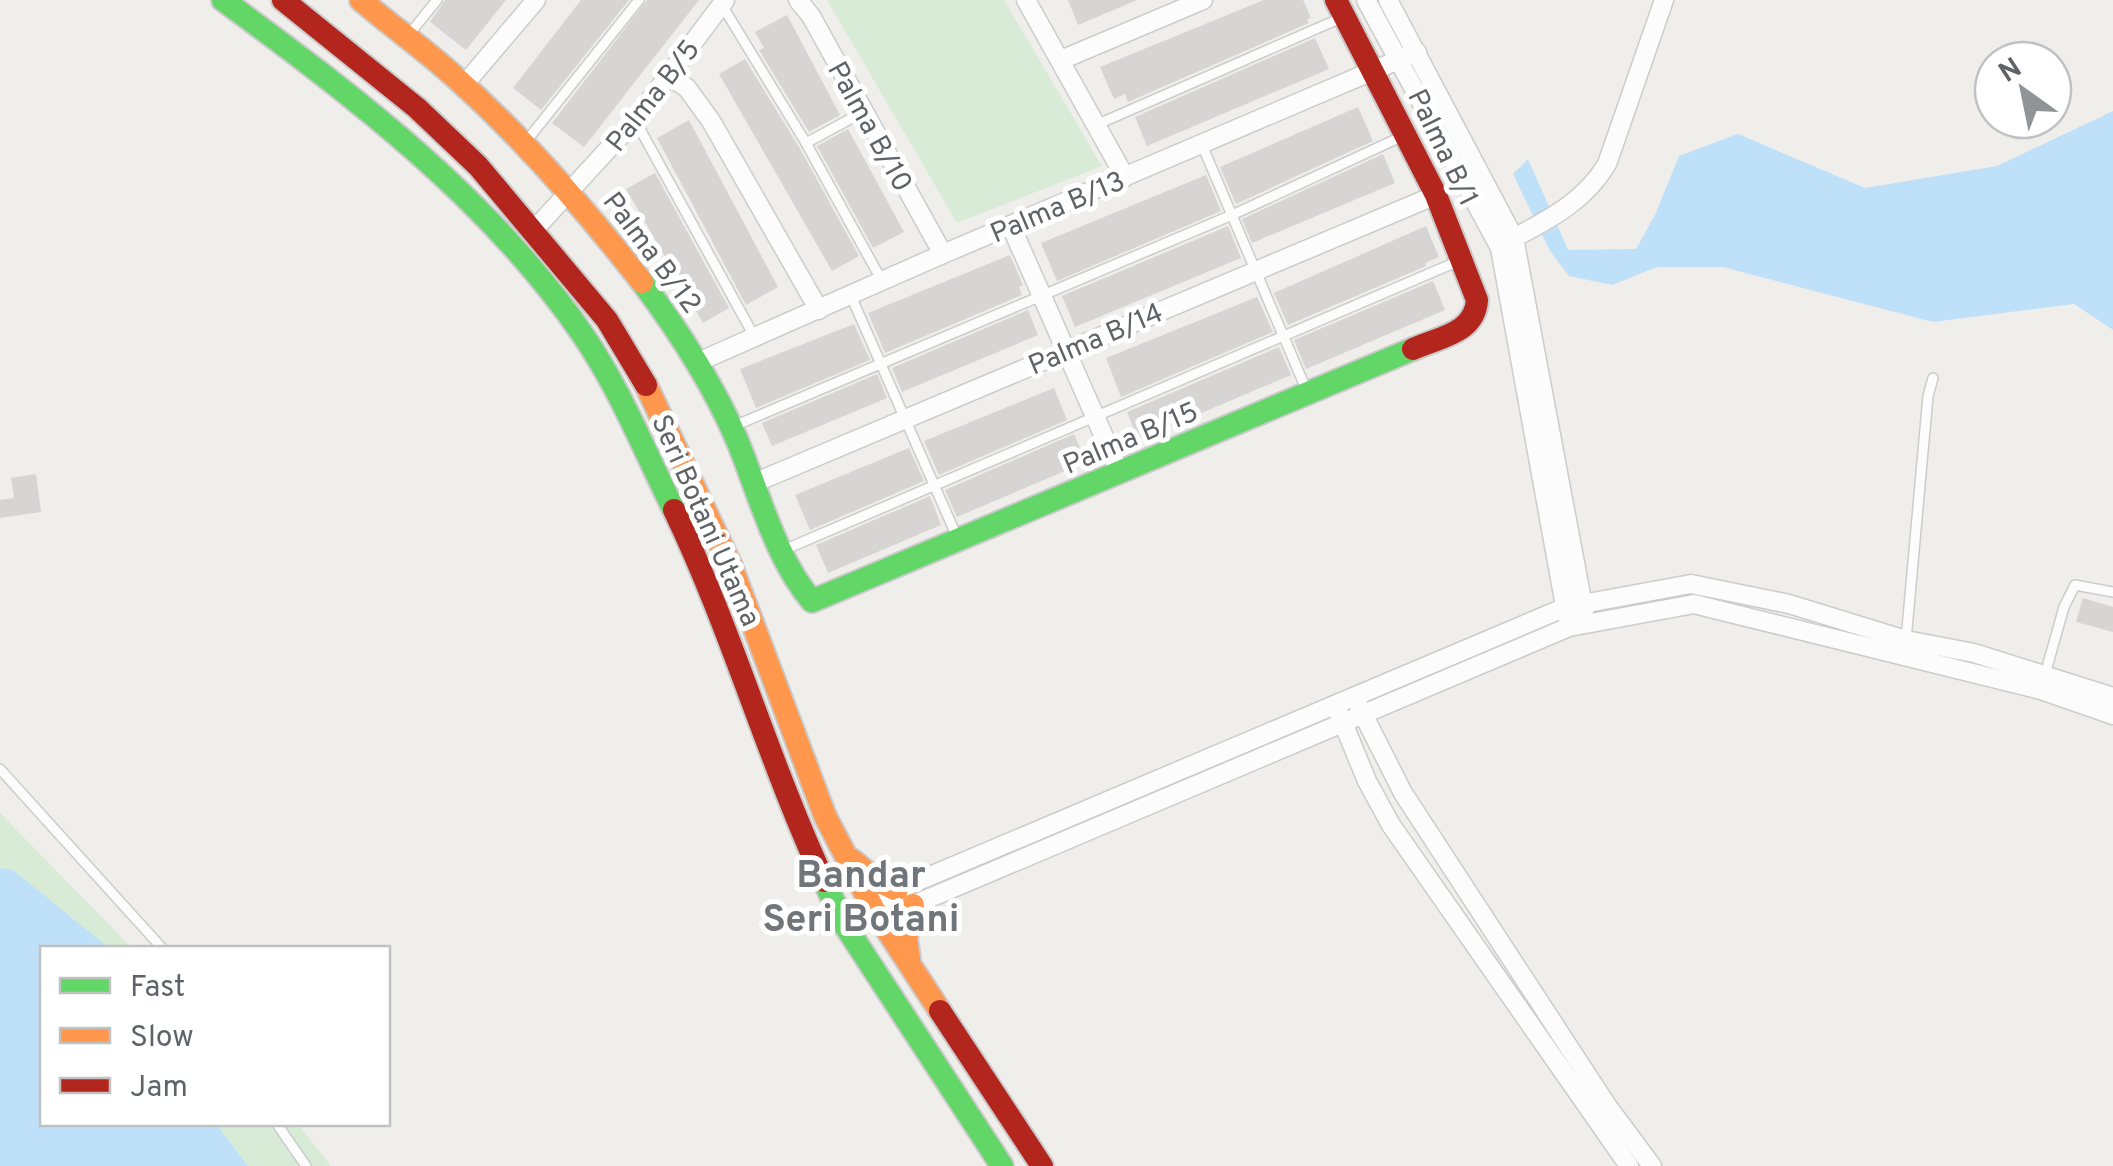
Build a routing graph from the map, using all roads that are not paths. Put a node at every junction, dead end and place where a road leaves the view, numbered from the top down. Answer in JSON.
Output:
{"nodes":[{"id":1,"x":223,"y":0,"type":"edge"},
{"id":2,"x":283,"y":0,"type":"edge"},
{"id":3,"x":361,"y":0,"type":"edge"},
{"id":4,"x":437,"y":0,"type":"edge"},
{"id":5,"x":536,"y":0,"type":"edge"},
{"id":6,"x":639,"y":0,"type":"edge"},
{"id":7,"x":798,"y":0,"type":"edge"},
{"id":8,"x":1026,"y":0,"type":"edge"},
{"id":9,"x":1203,"y":0,"type":"edge"},
{"id":10,"x":1366,"y":0,"type":"edge"},
{"id":11,"x":1388,"y":0,"type":"edge"},
{"id":12,"x":1664,"y":0,"type":"edge"},
{"id":13,"x":722,"y":1,"type":"edge"},
{"id":14,"x":1341,"y":8,"type":"edge"},
{"id":15,"x":406,"y":39,"type":"junction"},
{"id":16,"x":1408,"y":56,"type":"junction"},
{"id":17,"x":1060,"y":60,"type":"junction"},
{"id":18,"x":1374,"y":71,"type":"junction"},
{"id":19,"x":669,"y":76,"type":"junction"},
{"id":20,"x":464,"y":85,"type":"junction"},
{"id":21,"x":862,"y":112,"type":"junction"},
{"id":22,"x":635,"y":120,"type":"junction"},
{"id":23,"x":1096,"y":125,"type":"junction"},
{"id":24,"x":1404,"y":135,"type":"junction"},
{"id":25,"x":806,"y":143,"type":"junction"},
{"id":26,"x":1202,"y":144,"type":"junction"},
{"id":27,"x":522,"y":146,"type":"junction"},
{"id":28,"x":1125,"y":176,"type":"junction"},
{"id":29,"x":570,"y":194,"type":"junction"},
{"id":30,"x":1436,"y":195,"type":"junction"},
{"id":31,"x":1232,"y":215,"type":"junction"},
{"id":32,"x":1011,"y":226,"type":"junction"},
{"id":33,"x":534,"y":230,"type":"junction"},
{"id":34,"x":1521,"y":234,"type":"junction"},
{"id":35,"x":943,"y":254,"type":"junction"},
{"id":36,"x":1463,"y":259,"type":"junction"},
{"id":37,"x":1256,"y":270,"type":"junction"},
{"id":38,"x":882,"y":281,"type":"junction"},
{"id":39,"x":1042,"y":295,"type":"junction"},
{"id":40,"x":850,"y":296,"type":"junction"},
{"id":41,"x":820,"y":310,"type":"junction"},
{"id":42,"x":1469,"y":324,"type":"joint"},
{"id":43,"x":1284,"y":336,"type":"junction"},
{"id":44,"x":755,"y":337,"type":"junction"},
{"id":45,"x":1066,"y":350,"type":"junction"},
{"id":46,"x":698,"y":362,"type":"junction"},
{"id":47,"x":881,"y":362,"type":"junction"},
{"id":48,"x":1933,"y":378,"type":"dead end"},
{"id":49,"x":1307,"y":392,"type":"junction"},
{"id":50,"x":1096,"y":417,"type":"junction"},
{"id":51,"x":905,"y":418,"type":"junction"},
{"id":52,"x":732,"y":428,"type":"junction"},
{"id":53,"x":1120,"y":474,"type":"junction"},
{"id":54,"x":754,"y":483,"type":"junction"},
{"id":55,"x":936,"y":486,"type":"junction"},
{"id":56,"x":958,"y":540,"type":"junction"},
{"id":57,"x":784,"y":550,"type":"junction"},
{"id":58,"x":1569,"y":573,"type":"junction"},
{"id":59,"x":2113,"y":592,"type":"edge"},
{"id":60,"x":1607,"y":598,"type":"junction"},
{"id":61,"x":812,"y":601,"type":"joint"},
{"id":62,"x":1575,"y":604,"type":"junction"},
{"id":63,"x":1533,"y":621,"type":"junction"},
{"id":64,"x":1577,"y":626,"type":"junction"},
{"id":65,"x":1906,"y":640,"type":"junction"},
{"id":66,"x":2043,"y":682,"type":"junction"},
{"id":67,"x":2113,"y":697,"type":"edge"},
{"id":68,"x":1359,"y":705,"type":"junction"},
{"id":69,"x":1339,"y":713,"type":"junction"},
{"id":70,"x":2113,"y":715,"type":"edge"},
{"id":71,"x":2,"y":774,"type":"edge"},
{"id":72,"x":844,"y":853,"type":"junction"},
{"id":73,"x":812,"y":854,"type":"junction"},
{"id":74,"x":905,"y":898,"type":"junction"},
{"id":75,"x":874,"y":910,"type":"junction"},
{"id":76,"x":160,"y":946,"type":"edge"},
{"id":77,"x":862,"y":952,"type":"junction"},
{"id":78,"x":909,"y":963,"type":"junction"},
{"id":79,"x":278,"y":1126,"type":"edge"},
{"id":80,"x":306,"y":1166,"type":"edge"},
{"id":81,"x":1002,"y":1166,"type":"edge"},
{"id":82,"x":1042,"y":1166,"type":"edge"},
{"id":83,"x":1629,"y":1166,"type":"edge"},
{"id":84,"x":1652,"y":1166,"type":"edge"}],
"edges":[{"from":1,"to":73,"type":"main road","name":"Seri Botani Utama"},
{"from":2,"to":33,"type":"main road","name":"Seri Botani Utama"},
{"from":3,"to":15,"type":"main road","name":"Palma B/12"},
{"from":4,"to":15,"type":"lane"},
{"from":5,"to":20,"type":"street"},
{"from":6,"to":27,"type":"lane"},
{"from":7,"to":21,"type":"street","name":"Palma B/10"},
{"from":8,"to":17,"type":"street"},
{"from":9,"to":17,"type":"street"},
{"from":10,"to":16,"type":"street"},
{"from":11,"to":16,"type":"street"},
{"from":12,"to":34,"type":"street"},
{"from":13,"to":19,"type":"street","name":"Palma B/5"},
{"from":13,"to":25,"type":"lane"},
{"from":14,"to":18,"type":"main road","name":"Palma B/1"},
{"from":14,"to":23,"type":"lane"},
{"from":15,"to":20,"type":"main road","name":"Palma B/12"},
{"from":16,"to":18,"type":"street","name":"Palma B/13"},
{"from":16,"to":34,"type":"street"},
{"from":16,"to":58,"type":"street"},
{"from":17,"to":23,"type":"street"},
{"from":18,"to":24,"type":"main road","name":"Palma B/1"},
{"from":18,"to":26,"type":"street","name":"Palma B/13"},
{"from":19,"to":22,"type":"street","name":"Palma B/5"},
{"from":19,"to":41,"type":"street"},
{"from":20,"to":27,"type":"main road","name":"Palma B/12"},
{"from":21,"to":25,"type":"lane"},
{"from":21,"to":35,"type":"street","name":"Palma B/10"},
{"from":22,"to":29,"type":"street","name":"Palma B/5"},
{"from":22,"to":44,"type":"lane"},
{"from":23,"to":28,"type":"street"},
{"from":24,"to":30,"type":"main road","name":"Palma B/1"},
{"from":24,"to":31,"type":"lane"},
{"from":25,"to":38,"type":"lane"},
{"from":26,"to":28,"type":"street","name":"Palma B/13"},
{"from":26,"to":31,"type":"lane"},
{"from":27,"to":29,"type":"main road","name":"Palma B/12"},
{"from":28,"to":32,"type":"street","name":"Palma B/13"},
{"from":29,"to":33,"type":"street","name":"Palma B/5"},
{"from":29,"to":46,"type":"main road","name":"Palma B/12"},
{"from":30,"to":36,"type":"main road","name":"Palma B/1"},
{"from":30,"to":37,"type":"street","name":"Palma B/14"},
{"from":31,"to":37,"type":"lane"},
{"from":31,"to":39,"type":"lane"},
{"from":32,"to":35,"type":"street","name":"Palma B/13"},
{"from":32,"to":39,"type":"street"},
{"from":33,"to":72,"type":"main road","name":"Seri Botani Utama"},
{"from":34,"to":58,"type":"street"},
{"from":35,"to":38,"type":"street","name":"Palma B/13"},
{"from":36,"to":42,"type":"main road","name":"Palma B/1"},
{"from":36,"to":43,"type":"lane"},
{"from":37,"to":43,"type":"lane"},
{"from":37,"to":45,"type":"street","name":"Palma B/14"},
{"from":38,"to":40,"type":"street","name":"Palma B/13"},
{"from":39,"to":45,"type":"street"},
{"from":39,"to":47,"type":"lane"},
{"from":40,"to":41,"type":"street","name":"Palma B/13"},
{"from":40,"to":47,"type":"lane"},
{"from":41,"to":44,"type":"street","name":"Palma B/13"},
{"from":42,"to":49,"type":"main road","name":"Palma B/15"},
{"from":43,"to":49,"type":"lane"},
{"from":43,"to":50,"type":"lane"},
{"from":44,"to":46,"type":"street","name":"Palma B/13"},
{"from":45,"to":50,"type":"street"},
{"from":45,"to":51,"type":"street","name":"Palma B/14"},
{"from":46,"to":52,"type":"main road","name":"Palma B/12"},
{"from":47,"to":51,"type":"lane"},
{"from":47,"to":52,"type":"lane"},
{"from":48,"to":65,"type":"lane"},
{"from":49,"to":53,"type":"main road","name":"Palma B/15"},
{"from":50,"to":53,"type":"street"},
{"from":50,"to":55,"type":"lane"},
{"from":51,"to":54,"type":"street","name":"Palma B/14"},
{"from":51,"to":55,"type":"lane"},
{"from":52,"to":54,"type":"main road","name":"Palma B/12"},
{"from":53,"to":56,"type":"main road","name":"Palma B/15"},
{"from":54,"to":57,"type":"main road","name":"Palma B/12"},
{"from":55,"to":56,"type":"lane"},
{"from":55,"to":57,"type":"lane"},
{"from":56,"to":61,"type":"main road","name":"Palma B/15"},
{"from":57,"to":61,"type":"main road","name":"Palma B/12"},
{"from":58,"to":60,"type":"street"},
{"from":58,"to":62,"type":"street"},
{"from":58,"to":63,"type":"street"},
{"from":59,"to":66,"type":"lane"},
{"from":60,"to":62,"type":"street"},
{"from":60,"to":65,"type":"street"},
{"from":62,"to":63,"type":"street"},
{"from":62,"to":64,"type":"street"},
{"from":63,"to":68,"type":"street"},
{"from":64,"to":66,"type":"street"},
{"from":64,"to":68,"type":"street"},
{"from":65,"to":66,"type":"street"},
{"from":66,"to":67,"type":"street"},
{"from":66,"to":70,"type":"street"},
{"from":68,"to":69,"type":"street"},
{"from":68,"to":84,"type":"street"},
{"from":69,"to":74,"type":"street"},
{"from":69,"to":83,"type":"street"},
{"from":71,"to":76,"type":"lane"},
{"from":72,"to":74,"type":"main road"},
{"from":72,"to":75,"type":"main road","name":"Seri Botani Utama"},
{"from":73,"to":75,"type":"main road"},
{"from":73,"to":77,"type":"main road","name":"Seri Botani Utama"},
{"from":74,"to":75,"type":"street"},
{"from":74,"to":78,"type":"main road"},
{"from":75,"to":77,"type":"main road"},
{"from":75,"to":78,"type":"main road","name":"Seri Botani Utama"},
{"from":77,"to":81,"type":"main road","name":"Seri Botani Utama"},
{"from":78,"to":82,"type":"main road","name":"Seri Botani Utama"},
{"from":79,"to":80,"type":"lane"}]}
